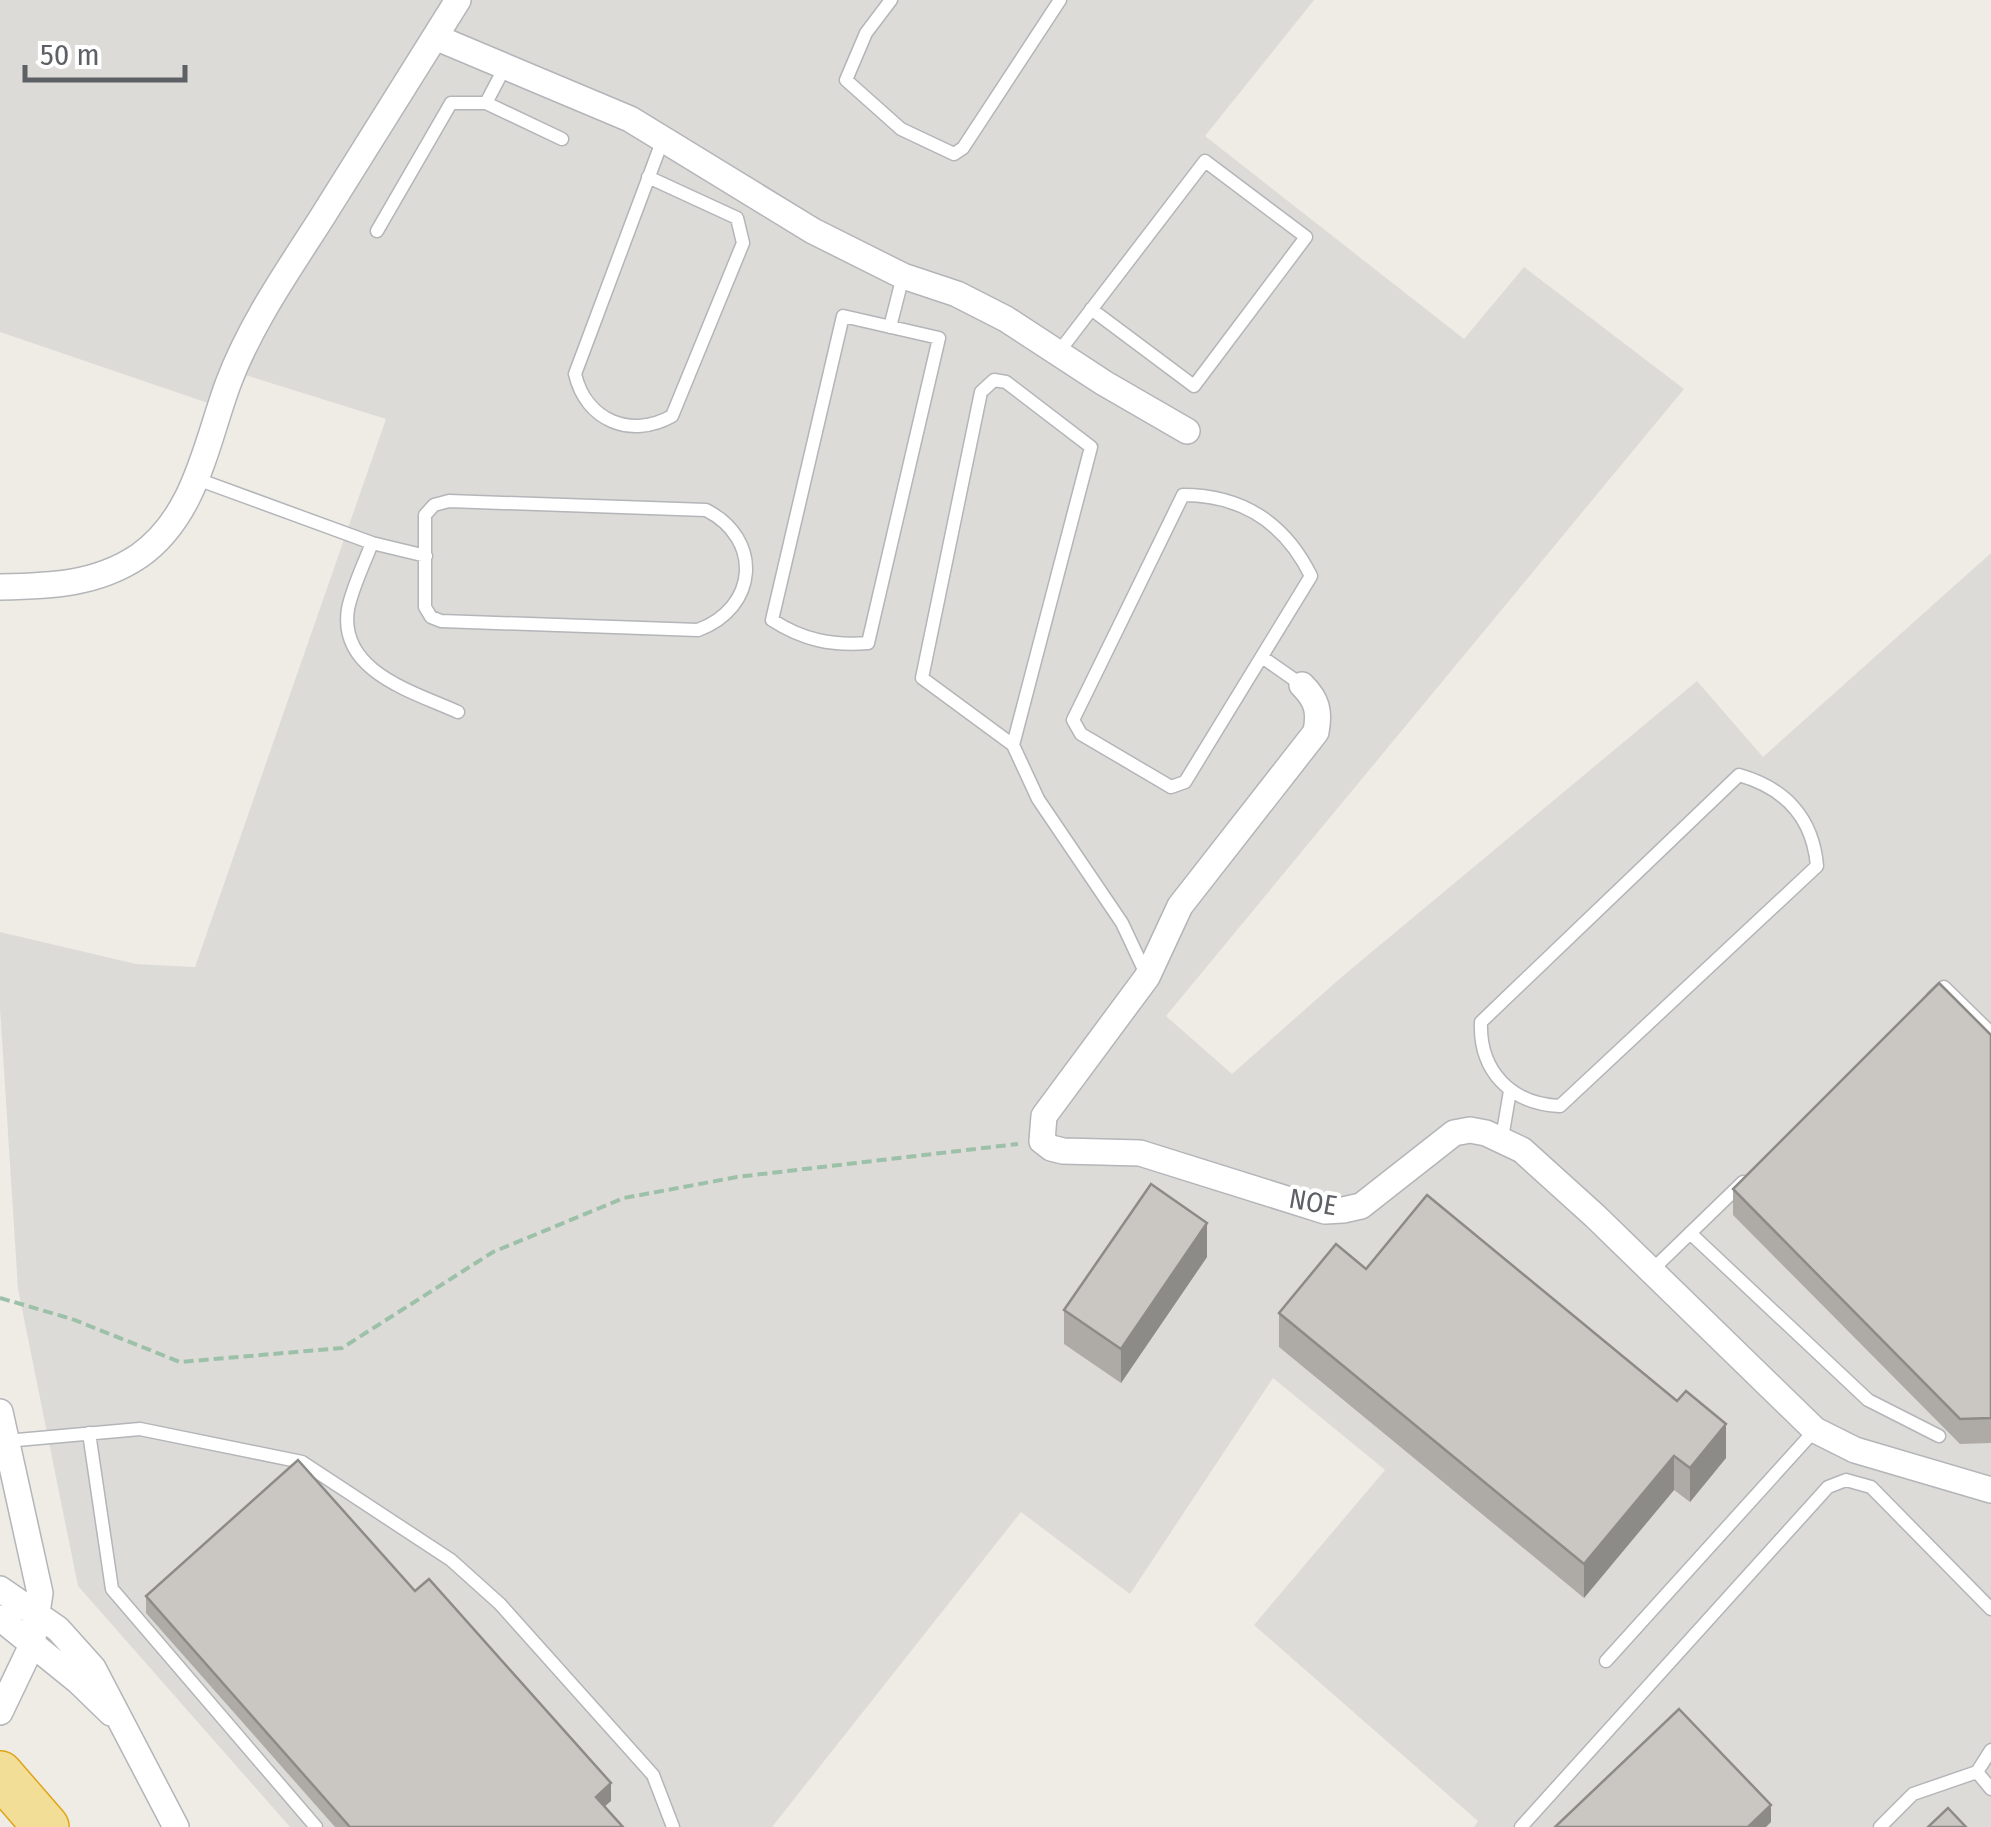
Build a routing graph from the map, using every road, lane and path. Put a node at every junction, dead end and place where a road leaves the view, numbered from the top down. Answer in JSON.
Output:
{"nodes":[{"id":1,"x":458,"y":0,"type":"edge"},
{"id":2,"x":890,"y":0,"type":"edge"},
{"id":3,"x":1060,"y":0,"type":"edge"},
{"id":4,"x":435,"y":37,"type":"junction"},
{"id":5,"x":506,"y":65,"type":"junction"},
{"id":6,"x":486,"y":103,"type":"junction"},
{"id":7,"x":562,"y":139,"type":"dead end"},
{"id":8,"x":663,"y":139,"type":"junction"},
{"id":9,"x":648,"y":177,"type":"junction"},
{"id":10,"x":377,"y":231,"type":"dead end"},
{"id":11,"x":903,"y":276,"type":"junction"},
{"id":12,"x":1091,"y":309,"type":"junction"},
{"id":13,"x":890,"y":327,"type":"junction"},
{"id":14,"x":1058,"y":353,"type":"junction"},
{"id":15,"x":1187,"y":430,"type":"dead end"},
{"id":16,"x":197,"y":479,"type":"junction"},
{"id":17,"x":372,"y":544,"type":"junction"},
{"id":18,"x":426,"y":556,"type":"junction"},
{"id":19,"x":0,"y":587,"type":"edge"},
{"id":20,"x":1262,"y":657,"type":"junction"},
{"id":21,"x":1302,"y":685,"type":"joint"},
{"id":22,"x":458,"y":712,"type":"dead end"},
{"id":23,"x":1013,"y":745,"type":"junction"},
{"id":24,"x":1147,"y":977,"type":"junction"},
{"id":25,"x":1916,"y":1014,"type":"edge"},
{"id":26,"x":1991,"y":1033,"type":"edge"},
{"id":27,"x":1510,"y":1091,"type":"junction"},
{"id":28,"x":1502,"y":1138,"type":"junction"},
{"id":29,"x":1042,"y":1141,"type":"junction"},
{"id":30,"x":1760,"y":1165,"type":"edge"},
{"id":31,"x":1690,"y":1233,"type":"junction"},
{"id":32,"x":1651,"y":1270,"type":"junction"},
{"id":33,"x":0,"y":1298,"type":"edge"},
{"id":34,"x":0,"y":1412,"type":"edge"},
{"id":35,"x":1816,"y":1430,"type":"junction"},
{"id":36,"x":89,"y":1433,"type":"junction"},
{"id":37,"x":1939,"y":1436,"type":"dead end"},
{"id":38,"x":6,"y":1441,"type":"junction"},
{"id":39,"x":1991,"y":1490,"type":"edge"},
{"id":40,"x":26,"y":1536,"type":"junction"},
{"id":41,"x":0,"y":1580,"type":"edge"},
{"id":42,"x":0,"y":1589,"type":"edge"},
{"id":43,"x":1991,"y":1609,"type":"edge"},
{"id":44,"x":39,"y":1614,"type":"junction"},
{"id":45,"x":0,"y":1618,"type":"edge"},
{"id":46,"x":32,"y":1645,"type":"junction"},
{"id":47,"x":1606,"y":1661,"type":"dead end"},
{"id":48,"x":78,"y":1681,"type":"junction"},
{"id":49,"x":3,"y":1707,"type":"edge"},
{"id":50,"x":118,"y":1720,"type":"junction"},
{"id":51,"x":1991,"y":1750,"type":"edge"},
{"id":52,"x":1977,"y":1772,"type":"junction"},
{"id":53,"x":0,"y":1774,"type":"edge"},
{"id":54,"x":1991,"y":1790,"type":"edge"},
{"id":55,"x":46,"y":1827,"type":"edge"},
{"id":56,"x":176,"y":1827,"type":"edge"},
{"id":57,"x":316,"y":1827,"type":"edge"},
{"id":58,"x":672,"y":1827,"type":"edge"},
{"id":59,"x":1521,"y":1827,"type":"edge"},
{"id":60,"x":1880,"y":1827,"type":"edge"}],
"edges":[{"from":1,"to":4,"type":"street"},
{"from":2,"to":3,"type":"lane"},
{"from":4,"to":5,"type":"street"},
{"from":4,"to":16,"type":"street"},
{"from":5,"to":6,"type":"lane"},
{"from":5,"to":8,"type":"street"},
{"from":6,"to":7,"type":"lane"},
{"from":6,"to":10,"type":"lane"},
{"from":8,"to":9,"type":"lane"},
{"from":8,"to":11,"type":"street"},
{"from":9,"to":9,"type":"lane"},
{"from":11,"to":13,"type":"lane"},
{"from":11,"to":14,"type":"street"},
{"from":12,"to":12,"type":"lane"},
{"from":12,"to":14,"type":"lane"},
{"from":13,"to":13,"type":"lane"},
{"from":14,"to":15,"type":"street"},
{"from":16,"to":17,"type":"lane"},
{"from":16,"to":19,"type":"street"},
{"from":17,"to":18,"type":"lane"},
{"from":17,"to":22,"type":"lane"},
{"from":18,"to":18,"type":"lane"},
{"from":20,"to":20,"type":"lane"},
{"from":20,"to":21,"type":"lane"},
{"from":21,"to":24,"type":"street"},
{"from":23,"to":23,"type":"lane"},
{"from":23,"to":24,"type":"lane"},
{"from":24,"to":29,"type":"street"},
{"from":25,"to":26,"type":"lane"},
{"from":27,"to":27,"type":"lane"},
{"from":27,"to":28,"type":"lane"},
{"from":28,"to":29,"type":"street","name":"NOE"},
{"from":28,"to":32,"type":"street"},
{"from":29,"to":33,"type":"path"},
{"from":30,"to":31,"type":"lane"},
{"from":31,"to":32,"type":"lane"},
{"from":31,"to":37,"type":"lane"},
{"from":32,"to":35,"type":"street"},
{"from":34,"to":38,"type":"street"},
{"from":35,"to":39,"type":"street"},
{"from":35,"to":47,"type":"lane"},
{"from":36,"to":38,"type":"lane"},
{"from":36,"to":57,"type":"lane"},
{"from":36,"to":58,"type":"lane"},
{"from":38,"to":40,"type":"street"},
{"from":40,"to":41,"type":"street"},
{"from":40,"to":44,"type":"street"},
{"from":42,"to":44,"type":"street"},
{"from":43,"to":59,"type":"lane"},
{"from":44,"to":46,"type":"street"},
{"from":44,"to":50,"type":"street"},
{"from":45,"to":46,"type":"street"},
{"from":46,"to":48,"type":"street"},
{"from":46,"to":49,"type":"street"},
{"from":48,"to":49,"type":"street"},
{"from":48,"to":50,"type":"street"},
{"from":50,"to":56,"type":"street"},
{"from":51,"to":52,"type":"lane"},
{"from":52,"to":54,"type":"lane"},
{"from":52,"to":60,"type":"lane"},
{"from":53,"to":55,"type":"highway"}]}
